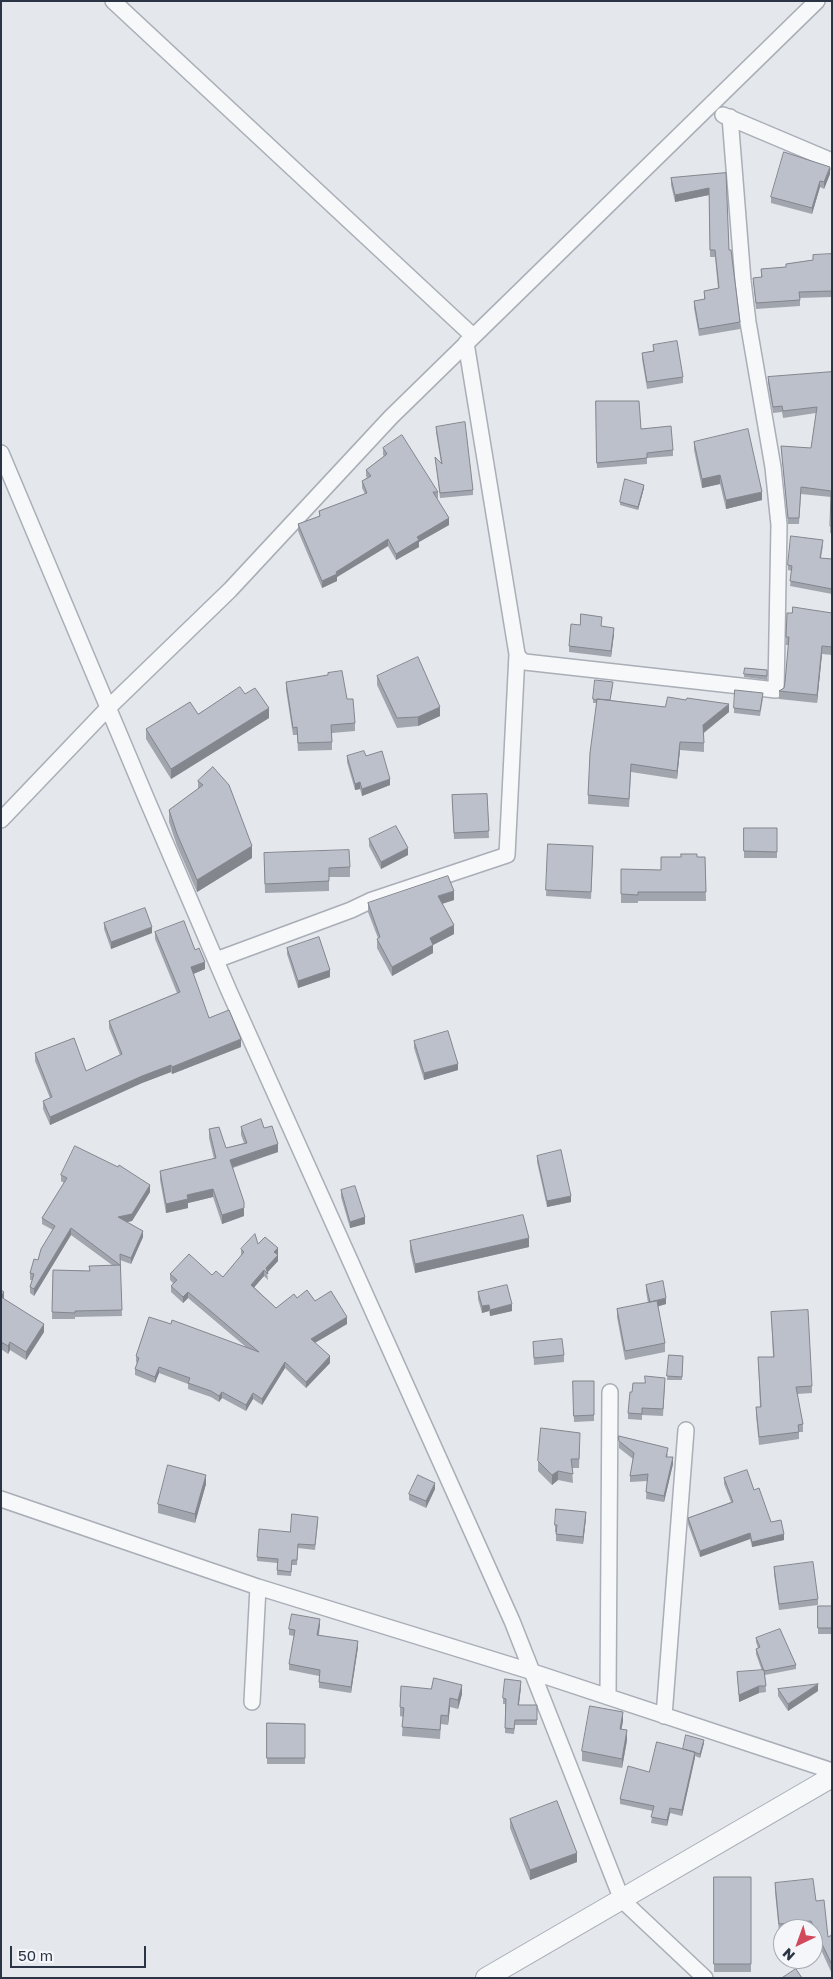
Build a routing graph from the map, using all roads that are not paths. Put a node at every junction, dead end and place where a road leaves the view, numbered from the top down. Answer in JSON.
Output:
{"nodes":[{"id":1,"x":113,"y":1,"type":"edge"},
{"id":2,"x":817,"y":1,"type":"edge"},
{"id":3,"x":709,"y":109,"type":"junction"},
{"id":4,"x":730,"y":118,"type":"junction"},
{"id":5,"x":832,"y":161,"type":"edge"},
{"id":6,"x":470,"y":339,"type":"junction"},
{"id":7,"x":1,"y":453,"type":"edge"},
{"id":8,"x":517,"y":654,"type":"junction"},
{"id":9,"x":108,"y":708,"type":"junction"},
{"id":10,"x":1,"y":820,"type":"edge"},
{"id":11,"x":216,"y":960,"type":"junction"},
{"id":12,"x":610,"y":1392,"type":"dead end"},
{"id":13,"x":686,"y":1430,"type":"dead end"},
{"id":14,"x":1,"y":1499,"type":"edge"},
{"id":15,"x":258,"y":1588,"type":"junction"},
{"id":16,"x":533,"y":1672,"type":"junction"},
{"id":17,"x":608,"y":1697,"type":"junction"},
{"id":18,"x":252,"y":1702,"type":"dead end"},
{"id":19,"x":664,"y":1716,"type":"junction"},
{"id":20,"x":832,"y":1770,"type":"edge"},
{"id":21,"x":832,"y":1777,"type":"edge"},
{"id":22,"x":622,"y":1900,"type":"junction"},
{"id":23,"x":486,"y":1978,"type":"edge"},
{"id":24,"x":705,"y":1978,"type":"edge"}],
"edges":[{"from":1,"to":6,"type":"street"},
{"from":2,"to":3,"type":"street"},
{"from":3,"to":4,"type":"street"},
{"from":3,"to":6,"type":"street"},
{"from":4,"to":5,"type":"street"},
{"from":4,"to":8,"type":"street"},
{"from":6,"to":8,"type":"street"},
{"from":6,"to":9,"type":"street"},
{"from":7,"to":9,"type":"street"},
{"from":8,"to":11,"type":"street"},
{"from":9,"to":10,"type":"street"},
{"from":9,"to":11,"type":"street"},
{"from":11,"to":16,"type":"street"},
{"from":12,"to":17,"type":"street"},
{"from":13,"to":19,"type":"street"},
{"from":14,"to":15,"type":"street"},
{"from":15,"to":16,"type":"street"},
{"from":15,"to":18,"type":"street"},
{"from":16,"to":17,"type":"street"},
{"from":16,"to":22,"type":"street"},
{"from":17,"to":19,"type":"street"},
{"from":19,"to":20,"type":"street"},
{"from":21,"to":22,"type":"street"},
{"from":22,"to":23,"type":"street"},
{"from":22,"to":24,"type":"street"}]}
